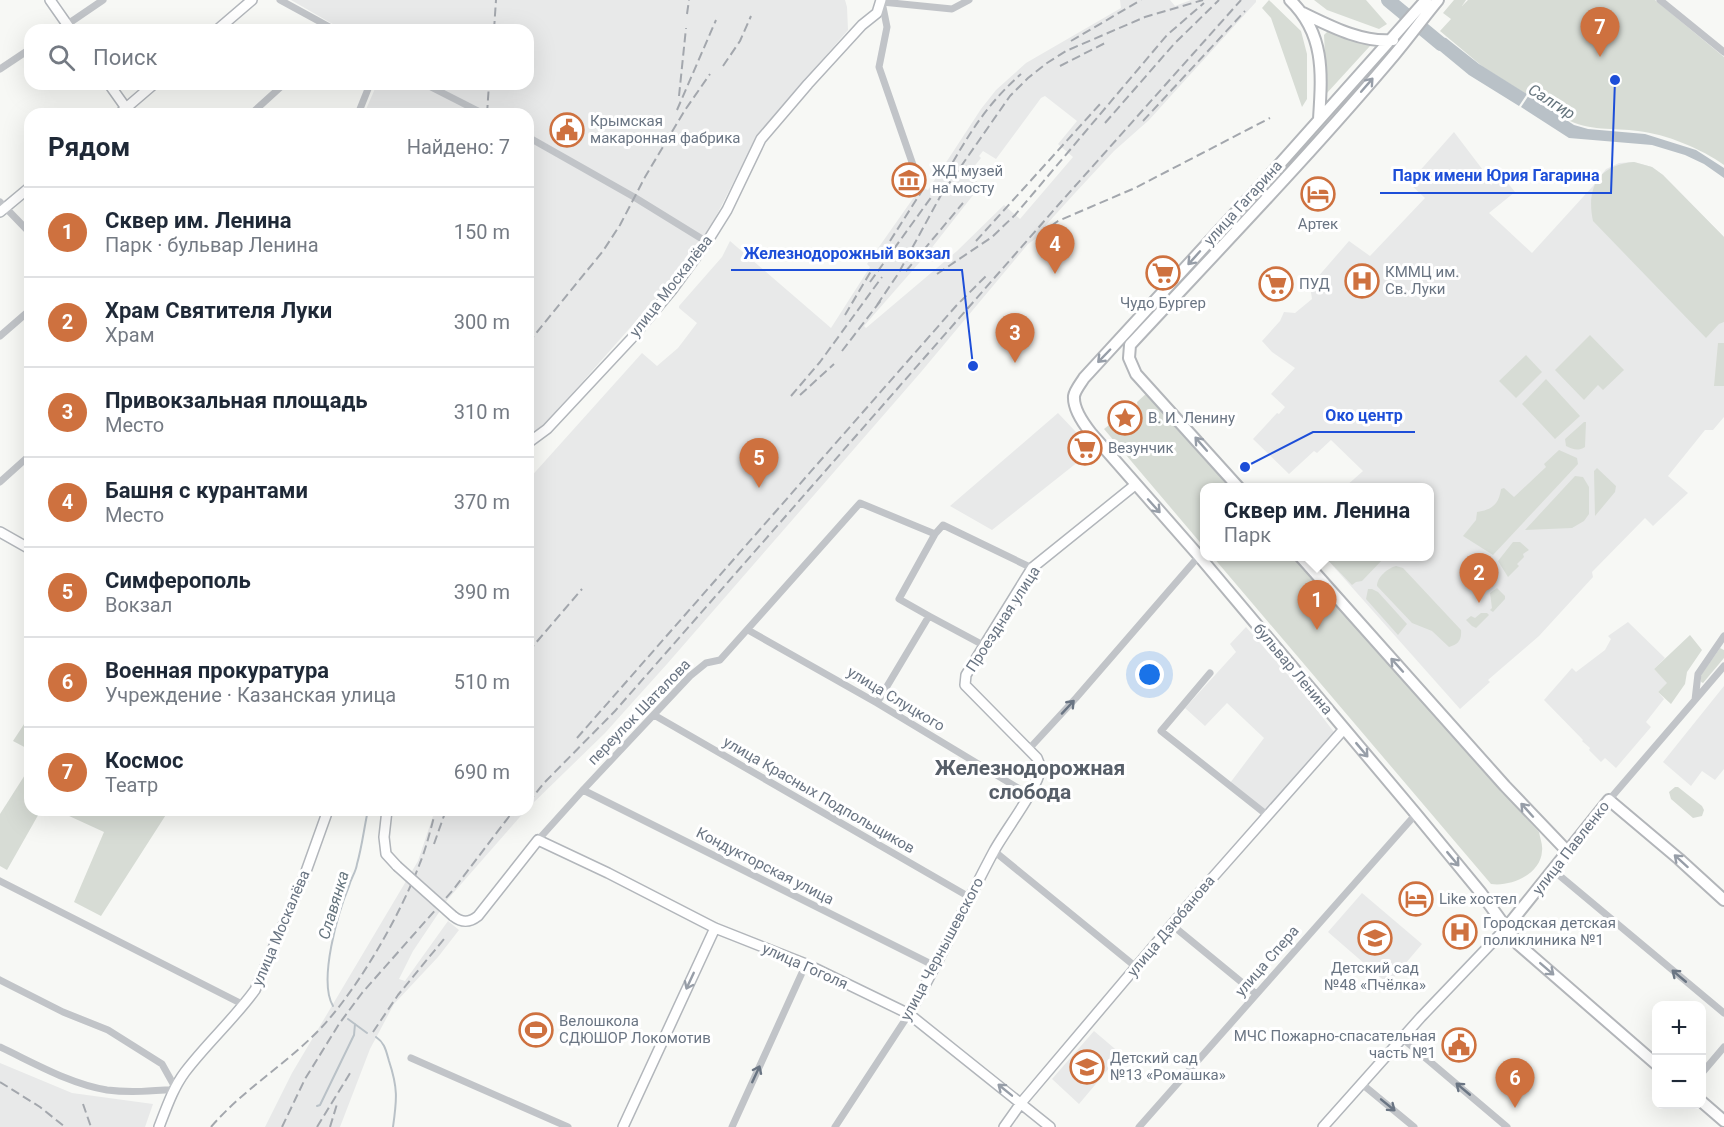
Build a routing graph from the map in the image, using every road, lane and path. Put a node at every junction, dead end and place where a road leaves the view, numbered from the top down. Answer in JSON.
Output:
{"nodes":[{"id":1,"x":50,"y":0,"type":"edge"},
{"id":2,"x":103,"y":0,"type":"edge"},
{"id":3,"x":252,"y":0,"type":"edge"},
{"id":4,"x":280,"y":0,"type":"edge"},
{"id":5,"x":969,"y":0,"type":"edge"},
{"id":6,"x":1290,"y":0,"type":"edge"},
{"id":7,"x":1438,"y":0,"type":"edge"},
{"id":8,"x":1660,"y":0,"type":"edge"},
{"id":9,"x":881,"y":1,"type":"edge"},
{"id":10,"x":1425,"y":6,"type":"edge"},
{"id":11,"x":1303,"y":13,"type":"junction"},
{"id":12,"x":64,"y":24,"type":"edge"},
{"id":13,"x":71,"y":24,"type":"edge"},
{"id":14,"x":224,"y":24,"type":"edge"},
{"id":15,"x":324,"y":24,"type":"edge"},
{"id":16,"x":1405,"y":33,"type":"junction"},
{"id":17,"x":1391,"y":40,"type":"junction"},
{"id":18,"x":1724,"y":52,"type":"edge"},
{"id":19,"x":24,"y":53,"type":"edge"},
{"id":20,"x":0,"y":69,"type":"edge"},
{"id":21,"x":112,"y":90,"type":"edge"},
{"id":22,"x":148,"y":90,"type":"edge"},
{"id":23,"x":277,"y":90,"type":"edge"},
{"id":24,"x":368,"y":90,"type":"edge"},
{"id":25,"x":437,"y":90,"type":"edge"},
{"id":26,"x":123,"y":108,"type":"edge"},
{"id":27,"x":129,"y":108,"type":"edge"},
{"id":28,"x":258,"y":108,"type":"edge"},
{"id":29,"x":360,"y":108,"type":"edge"},
{"id":30,"x":472,"y":108,"type":"edge"},
{"id":31,"x":1319,"y":118,"type":"junction"},
{"id":32,"x":534,"y":140,"type":"edge"},
{"id":33,"x":1316,"y":143,"type":"junction"},
{"id":34,"x":913,"y":165,"type":"dead end"},
{"id":35,"x":24,"y":191,"type":"edge"},
{"id":36,"x":2,"y":207,"type":"edge"},
{"id":37,"x":24,"y":227,"type":"edge"},
{"id":38,"x":707,"y":242,"type":"junction"},
{"id":39,"x":24,"y":315,"type":"edge"},
{"id":40,"x":0,"y":336,"type":"edge"},
{"id":41,"x":1077,"y":412,"type":"joint"},
{"id":42,"x":534,"y":438,"type":"edge"},
{"id":43,"x":24,"y":461,"type":"edge"},
{"id":44,"x":0,"y":482,"type":"edge"},
{"id":45,"x":1235,"y":483,"type":"edge"},
{"id":46,"x":1135,"y":485,"type":"junction"},
{"id":47,"x":0,"y":532,"type":"edge"},
{"id":48,"x":935,"y":534,"type":"junction"},
{"id":49,"x":24,"y":546,"type":"edge"},
{"id":50,"x":1199,"y":556,"type":"joint"},
{"id":51,"x":1203,"y":561,"type":"edge"},
{"id":52,"x":1304,"y":561,"type":"edge"},
{"id":53,"x":1032,"y":568,"type":"junction"},
{"id":54,"x":929,"y":616,"type":"junction"},
{"id":55,"x":748,"y":630,"type":"junction"},
{"id":56,"x":1724,"y":636,"type":"edge"},
{"id":57,"x":985,"y":646,"type":"junction"},
{"id":58,"x":1724,"y":666,"type":"edge"},
{"id":59,"x":1210,"y":673,"type":"dead end"},
{"id":60,"x":1695,"y":700,"type":"junction"},
{"id":61,"x":877,"y":703,"type":"junction"},
{"id":62,"x":654,"y":715,"type":"junction"},
{"id":63,"x":1344,"y":729,"type":"junction"},
{"id":64,"x":1028,"y":750,"type":"junction"},
{"id":65,"x":1041,"y":768,"type":"joint"},
{"id":66,"x":582,"y":790,"type":"junction"},
{"id":67,"x":1028,"y":794,"type":"junction"},
{"id":68,"x":1609,"y":800,"type":"junction"},
{"id":69,"x":1416,"y":814,"type":"junction"},
{"id":70,"x":1267,"y":815,"type":"junction"},
{"id":71,"x":326,"y":816,"type":"edge"},
{"id":72,"x":386,"y":816,"type":"edge"},
{"id":73,"x":538,"y":840,"type":"junction"},
{"id":74,"x":994,"y":850,"type":"junction"},
{"id":75,"x":1568,"y":852,"type":"junction"},
{"id":76,"x":1554,"y":871,"type":"junction"},
{"id":77,"x":0,"y":881,"type":"edge"},
{"id":78,"x":970,"y":898,"type":"junction"},
{"id":79,"x":1724,"y":900,"type":"edge"},
{"id":80,"x":1172,"y":925,"type":"junction"},
{"id":81,"x":1507,"y":927,"type":"junction"},
{"id":82,"x":715,"y":928,"type":"junction"},
{"id":83,"x":806,"y":964,"type":"junction"},
{"id":84,"x":935,"y":966,"type":"junction"},
{"id":85,"x":1136,"y":967,"type":"junction"},
{"id":86,"x":0,"y":980,"type":"edge"},
{"id":87,"x":1256,"y":994,"type":"junction"},
{"id":88,"x":244,"y":1005,"type":"junction"},
{"id":89,"x":1724,"y":1013,"type":"edge"},
{"id":90,"x":909,"y":1014,"type":"junction"},
{"id":91,"x":1402,"y":1038,"type":"junction"},
{"id":92,"x":0,"y":1047,"type":"edge"},
{"id":93,"x":1724,"y":1047,"type":"edge"},
{"id":94,"x":411,"y":1058,"type":"dead end"},
{"id":95,"x":1652,"y":1061,"type":"edge"},
{"id":96,"x":1706,"y":1067,"type":"edge"},
{"id":97,"x":1362,"y":1084,"type":"junction"},
{"id":98,"x":176,"y":1089,"type":"junction"},
{"id":99,"x":1021,"y":1103,"type":"junction"},
{"id":100,"x":1706,"y":1106,"type":"edge"},
{"id":101,"x":1724,"y":1121,"type":"edge"},
{"id":102,"x":159,"y":1127,"type":"edge"},
{"id":103,"x":568,"y":1127,"type":"edge"},
{"id":104,"x":623,"y":1127,"type":"edge"},
{"id":105,"x":732,"y":1127,"type":"edge"},
{"id":106,"x":836,"y":1127,"type":"edge"},
{"id":107,"x":1004,"y":1127,"type":"edge"},
{"id":108,"x":1050,"y":1127,"type":"edge"},
{"id":109,"x":1139,"y":1127,"type":"edge"},
{"id":110,"x":1323,"y":1127,"type":"edge"},
{"id":111,"x":1414,"y":1127,"type":"edge"},
{"id":112,"x":1508,"y":1127,"type":"edge"}],
"edges":[{"from":1,"to":12,"type":"main road"},
{"from":2,"to":13,"type":"street"},
{"from":3,"to":14,"type":"main road"},
{"from":4,"to":15,"type":"street"},
{"from":5,"to":9,"type":"street"},
{"from":6,"to":11,"type":"main road"},
{"from":7,"to":10,"type":"main road","name":"улица Гагарина"},
{"from":8,"to":18,"type":"street"},
{"from":9,"to":34,"type":"street"},
{"from":9,"to":38,"type":"main road","name":"улица Москалёва"},
{"from":10,"to":16,"type":"main road","name":"улица Гагарина"},
{"from":11,"to":17,"type":"main road"},
{"from":11,"to":31,"type":"main road"},
{"from":16,"to":17,"type":"main road","name":"улица Гагарина"},
{"from":33,"to":16,"type":"main road","name":"улица Гагарина","one_way":true},
{"from":17,"to":31,"type":"main road","name":"улица Гагарина"},
{"from":19,"to":20,"type":"street"},
{"from":21,"to":26,"type":"main road"},
{"from":22,"to":27,"type":"main road"},
{"from":23,"to":28,"type":"street"},
{"from":24,"to":29,"type":"street"},
{"from":25,"to":30,"type":"street"},
{"from":31,"to":33,"type":"main road"},
{"from":31,"to":41,"type":"main road","name":"улица Гагарина","one_way":true},
{"from":32,"to":38,"type":"street"},
{"from":45,"to":33,"type":"main road","name":"улица Гагарина","one_way":true},
{"from":35,"to":36,"type":"main road"},
{"from":36,"to":37,"type":"street"},
{"from":38,"to":42,"type":"main road","name":"улица Москалёва"},
{"from":39,"to":40,"type":"street"},
{"from":41,"to":46,"type":"main road","name":"бульвар Ленина"},
{"from":43,"to":44,"type":"street"},
{"from":46,"to":50,"type":"main road","name":"бульвар Ленина","one_way":true},
{"from":46,"to":53,"type":"main road","name":"Проездная улица"},
{"from":47,"to":49,"type":"main road"},
{"from":48,"to":53,"type":"street"},
{"from":48,"to":54,"type":"street"},
{"from":48,"to":55,"type":"street","name":"переулок Шаталова"},
{"from":64,"to":50,"type":"street","one_way":true},
{"from":51,"to":63,"type":"main road","name":"бульвар Ленина"},
{"from":75,"to":52,"type":"main road","one_way":true},
{"from":53,"to":57,"type":"main road","name":"Проездная улица"},
{"from":54,"to":57,"type":"street"},
{"from":54,"to":61,"type":"street"},
{"from":55,"to":61,"type":"street","name":"улица Слуцкого"},
{"from":55,"to":62,"type":"street","name":"переулок Шаталова"},
{"from":56,"to":60,"type":"street"},
{"from":57,"to":64,"type":"main road","name":"Проездная улица"},
{"from":58,"to":60,"type":"street","name":"улица Павленко"},
{"from":59,"to":70,"type":"street"},
{"from":60,"to":68,"type":"street","name":"улица Павленко"},
{"from":61,"to":67,"type":"street","name":"улица Слуцкого"},
{"from":62,"to":66,"type":"street","name":"переулок Шаталова"},
{"from":62,"to":78,"type":"street","name":"улица Красных Подпольщиков"},
{"from":63,"to":69,"type":"main road","name":"бульвар Ленина","one_way":true},
{"from":63,"to":70,"type":"main road","name":"улица Дзюбанова"},
{"from":64,"to":65,"type":"main road","name":"Проездная улица"},
{"from":65,"to":67,"type":"main road","name":"улица Чернышевского"},
{"from":66,"to":73,"type":"street","name":"переулок Шаталова"},
{"from":66,"to":84,"type":"street","name":"Кондукторская улица"},
{"from":67,"to":74,"type":"main road","name":"улица Чернышевского"},
{"from":68,"to":75,"type":"main road","name":"улица Павленко"},
{"from":79,"to":68,"type":"main road","one_way":true},
{"from":69,"to":81,"type":"main road","name":"бульвар Ленина","one_way":true},
{"from":69,"to":87,"type":"street","name":"улица Спера"},
{"from":70,"to":80,"type":"main road","name":"улица Дзюбанова"},
{"from":71,"to":88,"type":"main road","name":"улица Москалёва"},
{"from":72,"to":73,"type":"main road","bridge":true},
{"from":73,"to":82,"type":"main road","name":"улица Гоголя"},
{"from":74,"to":78,"type":"main road","name":"улица Чернышевского"},
{"from":74,"to":85,"type":"street"},
{"from":75,"to":76,"type":"main road","name":"улица Павленко"},
{"from":76,"to":81,"type":"main road","name":"улица Павленко"},
{"from":89,"to":76,"type":"street","one_way":true},
{"from":77,"to":88,"type":"street"},
{"from":78,"to":84,"type":"main road","name":"улица Чернышевского"},
{"from":80,"to":85,"type":"main road","name":"улица Дзюбанова"},
{"from":80,"to":87,"type":"street"},
{"from":81,"to":91,"type":"main road","name":"улица Павленко"},
{"from":81,"to":95,"type":"main road","name":"бульвар Ленина","one_way":true},
{"from":82,"to":83,"type":"main road","name":"улица Гоголя"},
{"from":82,"to":104,"type":"main road","one_way":true},
{"from":83,"to":90,"type":"main road","name":"улица Гоголя"},
{"from":105,"to":83,"type":"street","one_way":true},
{"from":84,"to":90,"type":"main road","name":"улица Чернышевского"},
{"from":85,"to":99,"type":"main road","name":"улица Дзюбанова"},
{"from":86,"to":98,"type":"street"},
{"from":87,"to":109,"type":"street","name":"улица Спера"},
{"from":88,"to":98,"type":"main road","name":"улица Москалёва"},
{"from":99,"to":90,"type":"main road","name":"улица Гоголя","one_way":true},
{"from":90,"to":106,"type":"street","name":"улица Чернышевского"},
{"from":91,"to":97,"type":"main road","name":"улица Павленко"},
{"from":112,"to":91,"type":"street","one_way":true},
{"from":92,"to":98,"type":"street"},
{"from":93,"to":96,"type":"street"},
{"from":94,"to":103,"type":"street"},
{"from":97,"to":110,"type":"main road","name":"улица Павленко"},
{"from":97,"to":111,"type":"street","one_way":true},
{"from":98,"to":102,"type":"main road","name":"улица Москалёва"},
{"from":99,"to":107,"type":"main road","name":"улица Дзюбанова"},
{"from":99,"to":108,"type":"main road","name":"улица Гоголя"},
{"from":100,"to":101,"type":"main road"}]}
